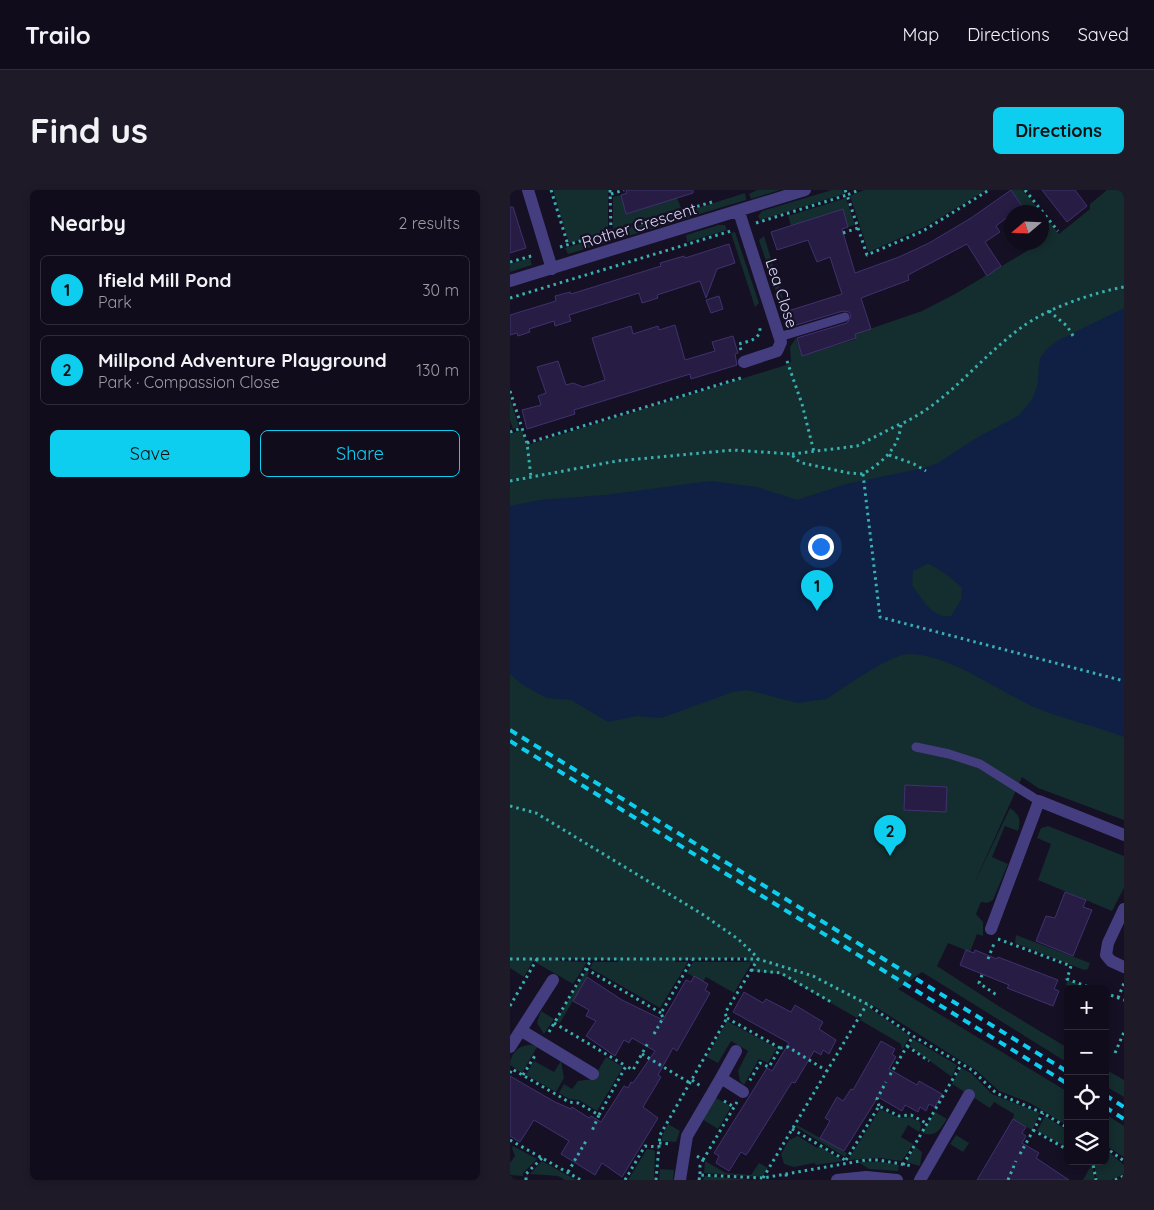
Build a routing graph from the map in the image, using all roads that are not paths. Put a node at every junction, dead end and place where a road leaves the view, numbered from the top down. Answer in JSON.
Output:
{"nodes":[{"id":1,"x":528,"y":190,"type":"edge"},
{"id":2,"x":805,"y":190,"type":"edge"},
{"id":3,"x":739,"y":212,"type":"junction"},
{"id":4,"x":552,"y":269,"type":"junction"},
{"id":5,"x":510,"y":281,"type":"edge"},
{"id":6,"x":845,"y":316,"type":"dead end"},
{"id":7,"x":780,"y":342,"type":"junction"},
{"id":8,"x":744,"y":362,"type":"road end"},
{"id":9,"x":916,"y":748,"type":"dead end"},
{"id":10,"x":1039,"y":801,"type":"junction"},
{"id":11,"x":1124,"y":835,"type":"edge"},
{"id":12,"x":1124,"y":910,"type":"edge"},
{"id":13,"x":994,"y":934,"type":"road end"},
{"id":14,"x":1124,"y":967,"type":"edge"},
{"id":15,"x":552,"y":980,"type":"dead end"},
{"id":16,"x":522,"y":1031,"type":"junction"},
{"id":17,"x":510,"y":1047,"type":"edge"},
{"id":18,"x":736,"y":1051,"type":"dead end"},
{"id":19,"x":593,"y":1074,"type":"dead end"},
{"id":20,"x":720,"y":1078,"type":"junction"},
{"id":21,"x":743,"y":1092,"type":"dead end"},
{"id":22,"x":969,"y":1096,"type":"dead end"},
{"id":23,"x":899,"y":1176,"type":"edge"},
{"id":24,"x":922,"y":1176,"type":"edge"},
{"id":25,"x":680,"y":1180,"type":"edge"},
{"id":26,"x":837,"y":1180,"type":"edge"}],
"edges":[{"from":1,"to":4,"type":"street"},
{"from":2,"to":3,"type":"street","name":"Rother Crescent"},
{"from":3,"to":4,"type":"street","name":"Rother Crescent"},
{"from":3,"to":7,"type":"street","name":"Lea Close"},
{"from":4,"to":5,"type":"street","name":"Rother Crescent"},
{"from":6,"to":7,"type":"lane"},
{"from":7,"to":8,"type":"street","name":"Lea Close"},
{"from":9,"to":10,"type":"lane"},
{"from":10,"to":11,"type":"street"},
{"from":10,"to":13,"type":"street"},
{"from":12,"to":14,"type":"street"},
{"from":15,"to":16,"type":"street"},
{"from":16,"to":17,"type":"street"},
{"from":16,"to":19,"type":"street"},
{"from":18,"to":20,"type":"street"},
{"from":20,"to":21,"type":"street"},
{"from":20,"to":25,"type":"street"},
{"from":22,"to":24,"type":"street"},
{"from":23,"to":26,"type":"street"}]}
